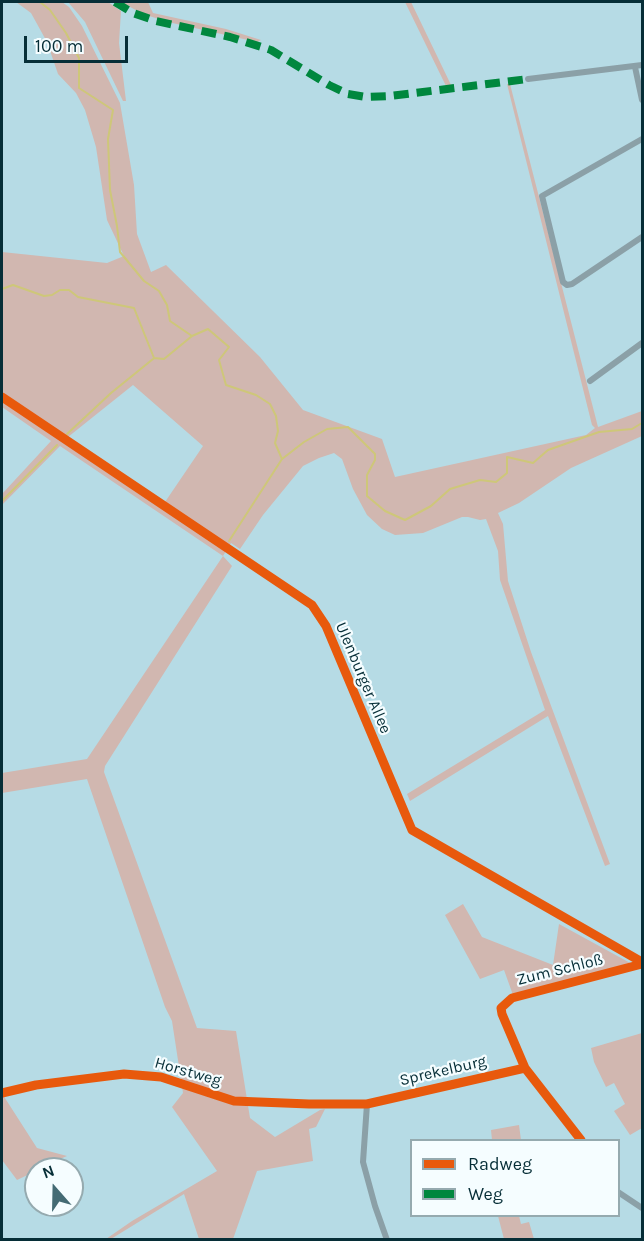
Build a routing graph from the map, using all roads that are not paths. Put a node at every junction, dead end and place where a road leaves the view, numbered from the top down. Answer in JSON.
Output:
{"nodes":[{"id":1,"x":642,"y":65,"type":"edge"},
{"id":2,"x":635,"y":67,"type":"junction"},
{"id":3,"x":528,"y":79,"type":"dead end"},
{"id":4,"x":642,"y":100,"type":"edge"},
{"id":5,"x":642,"y":139,"type":"edge"},
{"id":6,"x":642,"y":237,"type":"edge"},
{"id":7,"x":642,"y":343,"type":"edge"},
{"id":8,"x":590,"y":381,"type":"dead end"},
{"id":9,"x":2,"y":397,"type":"edge"},
{"id":10,"x":642,"y":963,"type":"edge"},
{"id":11,"x":525,"y":1068,"type":"junction"},
{"id":12,"x":2,"y":1093,"type":"edge"},
{"id":13,"x":367,"y":1104,"type":"junction"},
{"id":14,"x":579,"y":1139,"type":"edge"},
{"id":15,"x":620,"y":1193,"type":"edge"},
{"id":16,"x":642,"y":1208,"type":"edge"},
{"id":17,"x":387,"y":1239,"type":"edge"}],
"edges":[{"from":1,"to":2,"type":"street"},
{"from":2,"to":3,"type":"street"},
{"from":2,"to":4,"type":"street"},
{"from":5,"to":6,"type":"street"},
{"from":7,"to":8,"type":"street"},
{"from":9,"to":10,"type":"street","name":"Ulenburger Allee"},
{"from":10,"to":11,"type":"street","name":"Zum Schloß"},
{"from":11,"to":13,"type":"street","name":"Sprekelburg"},
{"from":11,"to":14,"type":"street","name":"Zum Schloß"},
{"from":12,"to":13,"type":"street","name":"Horstweg"},
{"from":13,"to":17,"type":"street"},
{"from":15,"to":16,"type":"street"}]}
